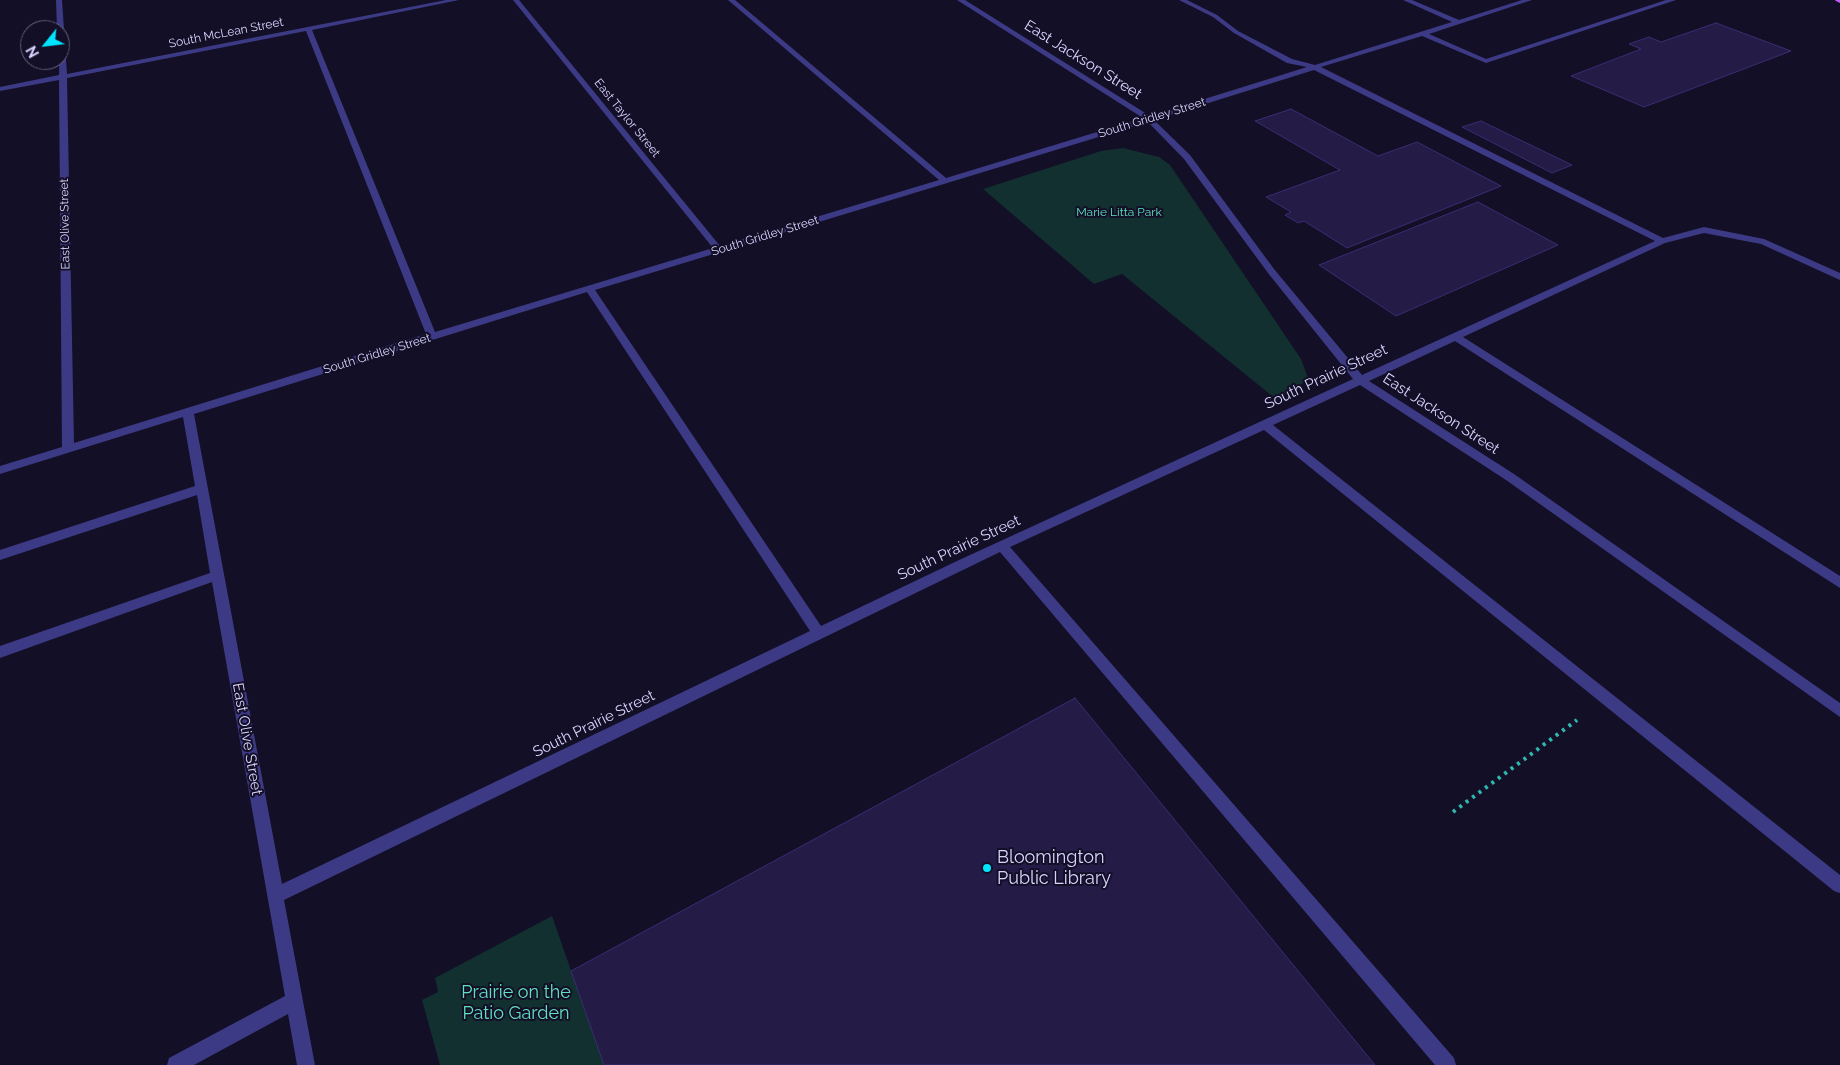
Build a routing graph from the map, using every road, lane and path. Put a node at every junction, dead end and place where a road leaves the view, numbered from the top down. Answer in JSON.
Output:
{"nodes":[{"id":1,"x":59,"y":0,"type":"edge"},
{"id":2,"x":456,"y":0,"type":"edge"},
{"id":3,"x":516,"y":0,"type":"edge"},
{"id":4,"x":731,"y":0,"type":"edge"},
{"id":5,"x":960,"y":0,"type":"edge"},
{"id":6,"x":1182,"y":0,"type":"edge"},
{"id":7,"x":1406,"y":0,"type":"edge"},
{"id":8,"x":1530,"y":0,"type":"edge"},
{"id":9,"x":1673,"y":0,"type":"edge"},
{"id":10,"x":1458,"y":22,"type":"junction"},
{"id":11,"x":308,"y":29,"type":"junction"},
{"id":12,"x":1422,"y":33,"type":"junction"},
{"id":13,"x":1315,"y":67,"type":"junction"},
{"id":14,"x":63,"y":77,"type":"junction"},
{"id":15,"x":0,"y":89,"type":"edge"},
{"id":16,"x":1149,"y":119,"type":"junction"},
{"id":17,"x":945,"y":181,"type":"junction"},
{"id":18,"x":1662,"y":241,"type":"junction"},
{"id":19,"x":719,"y":250,"type":"junction"},
{"id":20,"x":1840,"y":277,"type":"edge"},
{"id":21,"x":590,"y":289,"type":"junction"},
{"id":22,"x":432,"y":336,"type":"junction"},
{"id":23,"x":1454,"y":336,"type":"junction"},
{"id":24,"x":1359,"y":379,"type":"junction"},
{"id":25,"x":188,"y":413,"type":"junction"},
{"id":26,"x":1264,"y":424,"type":"junction"},
{"id":27,"x":68,"y":449,"type":"junction"},
{"id":28,"x":0,"y":470,"type":"edge"},
{"id":29,"x":203,"y":488,"type":"junction"},
{"id":30,"x":1002,"y":546,"type":"junction"},
{"id":31,"x":0,"y":555,"type":"edge"},
{"id":32,"x":218,"y":575,"type":"junction"},
{"id":33,"x":1840,"y":583,"type":"edge"},
{"id":34,"x":819,"y":633,"type":"junction"},
{"id":35,"x":0,"y":652,"type":"edge"},
{"id":36,"x":1607,"y":697,"type":"junction"},
{"id":37,"x":1840,"y":711,"type":"edge"},
{"id":38,"x":1453,"y":812,"type":"dead end"},
{"id":39,"x":1840,"y":885,"type":"edge"},
{"id":40,"x":275,"y":896,"type":"junction"},
{"id":41,"x":294,"y":1001,"type":"junction"},
{"id":42,"x":176,"y":1065,"type":"edge"},
{"id":43,"x":306,"y":1065,"type":"edge"},
{"id":44,"x":1447,"y":1065,"type":"edge"}],
"edges":[{"from":1,"to":14,"type":"street","name":"East Olive Street"},
{"from":2,"to":11,"type":"street","name":"South McLean Street"},
{"from":3,"to":19,"type":"street","name":"East Taylor Street"},
{"from":4,"to":17,"type":"street"},
{"from":5,"to":16,"type":"street","name":"East Jackson Street"},
{"from":6,"to":13,"type":"street"},
{"from":7,"to":10,"type":"street"},
{"from":8,"to":10,"type":"street","name":"South Gridley Street"},
{"from":9,"to":12,"type":"street"},
{"from":10,"to":12,"type":"street","name":"South Gridley Street"},
{"from":11,"to":14,"type":"street","name":"South McLean Street"},
{"from":11,"to":22,"type":"street"},
{"from":12,"to":13,"type":"street","name":"South Gridley Street"},
{"from":13,"to":16,"type":"street","name":"South Gridley Street"},
{"from":13,"to":18,"type":"street"},
{"from":14,"to":15,"type":"street","name":"South McLean Street"},
{"from":14,"to":27,"type":"street","name":"East Olive Street"},
{"from":16,"to":17,"type":"street","name":"South Gridley Street"},
{"from":16,"to":24,"type":"street","name":"East Jackson Street"},
{"from":17,"to":19,"type":"street","name":"South Gridley Street"},
{"from":18,"to":20,"type":"street","name":"South Prairie Street"},
{"from":18,"to":23,"type":"street","name":"South Prairie Street"},
{"from":19,"to":21,"type":"street","name":"South Gridley Street"},
{"from":21,"to":22,"type":"street","name":"South Gridley Street"},
{"from":21,"to":34,"type":"street"},
{"from":22,"to":25,"type":"street","name":"South Gridley Street"},
{"from":23,"to":24,"type":"street","name":"South Prairie Street"},
{"from":23,"to":33,"type":"street"},
{"from":24,"to":26,"type":"street","name":"South Prairie Street"},
{"from":24,"to":37,"type":"street","name":"East Jackson Street"},
{"from":25,"to":27,"type":"street","name":"South Gridley Street"},
{"from":25,"to":29,"type":"street","name":"East Olive Street"},
{"from":26,"to":30,"type":"street","name":"South Prairie Street"},
{"from":26,"to":36,"type":"street"},
{"from":27,"to":28,"type":"street","name":"South Gridley Street"},
{"from":29,"to":31,"type":"street"},
{"from":29,"to":32,"type":"street","name":"East Olive Street"},
{"from":30,"to":34,"type":"street","name":"South Prairie Street"},
{"from":30,"to":44,"type":"street"},
{"from":32,"to":35,"type":"street"},
{"from":32,"to":40,"type":"street","name":"East Olive Street"},
{"from":34,"to":40,"type":"street","name":"South Prairie Street"},
{"from":36,"to":38,"type":"path"},
{"from":36,"to":39,"type":"street"},
{"from":40,"to":41,"type":"street","name":"East Olive Street"},
{"from":41,"to":42,"type":"street"},
{"from":41,"to":43,"type":"street","name":"East Olive Street"}]}
